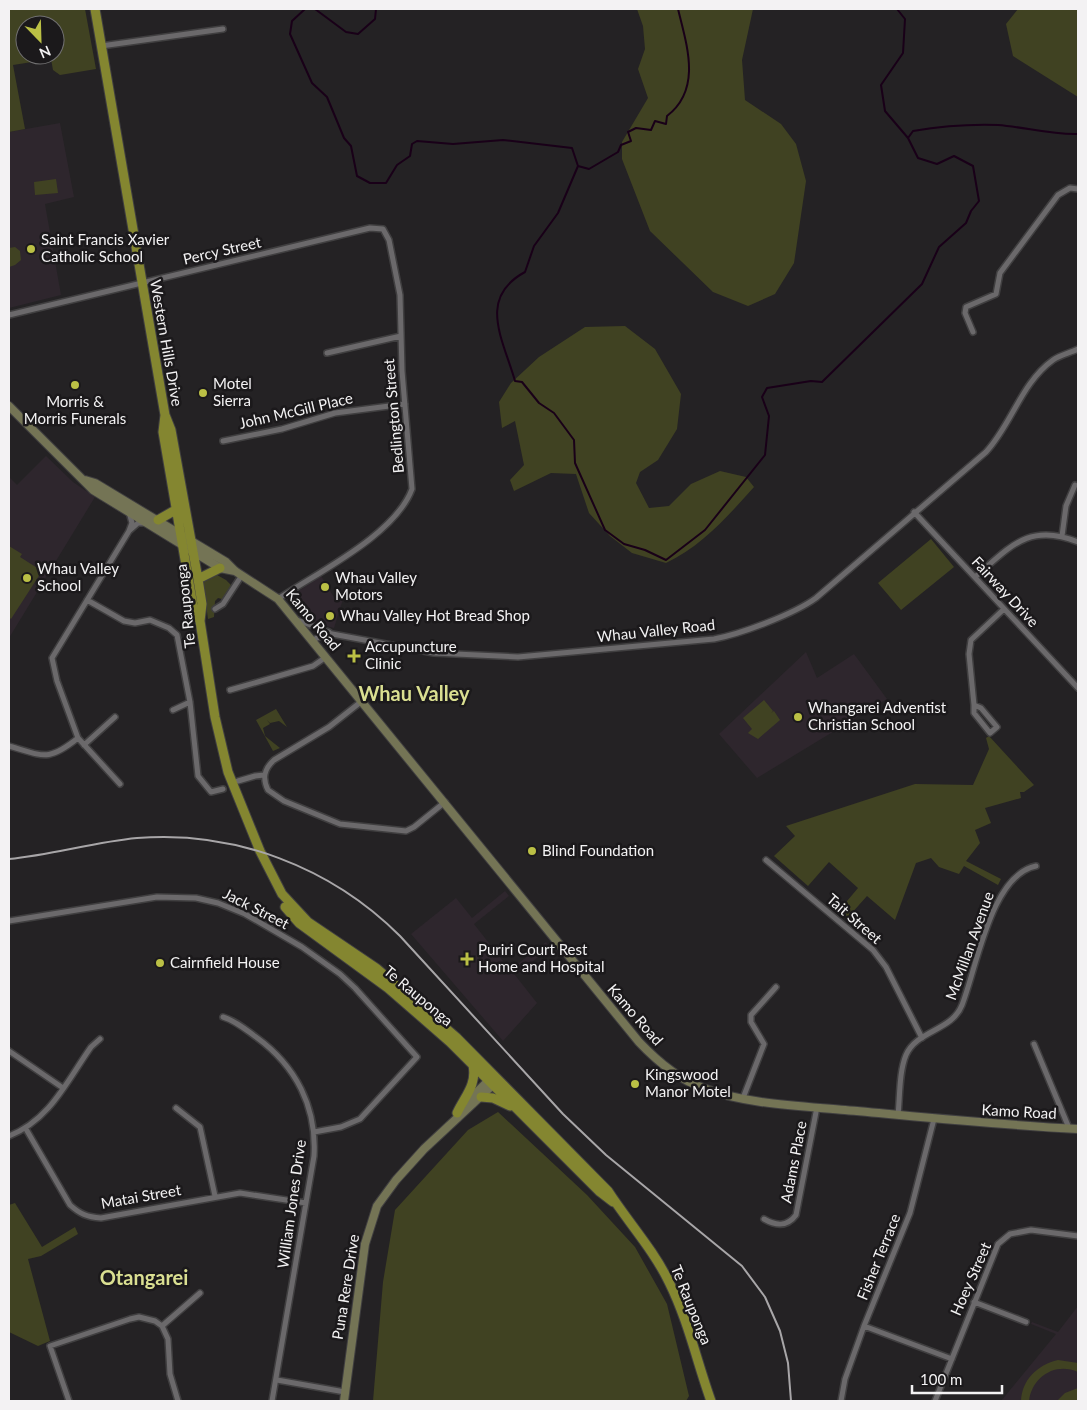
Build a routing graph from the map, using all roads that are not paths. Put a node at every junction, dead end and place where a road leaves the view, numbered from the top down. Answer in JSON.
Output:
{"nodes":[{"id":1,"x":95,"y":9,"type":"edge"},
{"id":2,"x":223,"y":28,"type":"dead end"},
{"id":3,"x":101,"y":46,"type":"junction"},
{"id":4,"x":1078,"y":189,"type":"edge"},
{"id":5,"x":383,"y":229,"type":"joint"},
{"id":6,"x":142,"y":283,"type":"junction"},
{"id":7,"x":9,"y":315,"type":"edge"},
{"id":8,"x":973,"y":332,"type":"dead end"},
{"id":9,"x":401,"y":336,"type":"junction"},
{"id":10,"x":1078,"y":349,"type":"edge"},
{"id":11,"x":327,"y":353,"type":"dead end"},
{"id":12,"x":405,"y":404,"type":"junction"},
{"id":13,"x":9,"y":406,"type":"edge"},
{"id":14,"x":165,"y":414,"type":"junction"},
{"id":15,"x":223,"y":441,"type":"dead end"},
{"id":16,"x":85,"y":480,"type":"junction"},
{"id":17,"x":1075,"y":485,"type":"dead end"},
{"id":18,"x":177,"y":509,"type":"junction"},
{"id":19,"x":128,"y":512,"type":"junction"},
{"id":20,"x":914,"y":512,"type":"junction"},
{"id":21,"x":158,"y":520,"type":"junction"},
{"id":22,"x":146,"y":523,"type":"junction"},
{"id":23,"x":129,"y":531,"type":"junction"},
{"id":24,"x":180,"y":534,"type":"junction"},
{"id":25,"x":1062,"y":536,"type":"junction"},
{"id":26,"x":192,"y":541,"type":"junction"},
{"id":27,"x":1078,"y":542,"type":"edge"},
{"id":28,"x":182,"y":544,"type":"junction"},
{"id":29,"x":194,"y":551,"type":"junction"},
{"id":30,"x":220,"y":568,"type":"junction"},
{"id":31,"x":238,"y":573,"type":"junction"},
{"id":32,"x":975,"y":577,"type":"junction"},
{"id":33,"x":198,"y":579,"type":"junction"},
{"id":34,"x":278,"y":599,"type":"junction"},
{"id":35,"x":87,"y":600,"type":"junction"},
{"id":36,"x":215,"y":609,"type":"dead end"},
{"id":37,"x":1004,"y":609,"type":"junction"},
{"id":38,"x":296,"y":620,"type":"junction"},
{"id":39,"x":200,"y":621,"type":"junction"},
{"id":40,"x":336,"y":634,"type":"junction"},
{"id":41,"x":313,"y":640,"type":"junction"},
{"id":42,"x":326,"y":657,"type":"junction"},
{"id":43,"x":1078,"y":688,"type":"edge"},
{"id":44,"x":230,"y":690,"type":"dead end"},
{"id":45,"x":362,"y":701,"type":"junction"},
{"id":46,"x":190,"y":702,"type":"junction"},
{"id":47,"x":974,"y":705,"type":"junction"},
{"id":48,"x":173,"y":710,"type":"dead end"},
{"id":49,"x":114,"y":717,"type":"dead end"},
{"id":50,"x":78,"y":738,"type":"junction"},
{"id":51,"x":84,"y":745,"type":"junction"},
{"id":52,"x":9,"y":746,"type":"edge"},
{"id":53,"x":264,"y":775,"type":"junction"},
{"id":54,"x":238,"y":781,"type":"dead end"},
{"id":55,"x":120,"y":784,"type":"dead end"},
{"id":56,"x":223,"y":789,"type":"dead end"},
{"id":57,"x":235,"y":794,"type":"junction"},
{"id":58,"x":445,"y":802,"type":"junction"},
{"id":59,"x":766,"y":860,"type":"dead end"},
{"id":60,"x":1036,"y":866,"type":"dead end"},
{"id":61,"x":9,"y":921,"type":"edge"},
{"id":62,"x":776,"y":987,"type":"dead end"},
{"id":63,"x":223,"y":1017,"type":"dead end"},
{"id":64,"x":922,"y":1038,"type":"junction"},
{"id":65,"x":100,"y":1040,"type":"dead end"},
{"id":66,"x":1034,"y":1044,"type":"dead end"},
{"id":67,"x":9,"y":1050,"type":"edge"},
{"id":68,"x":473,"y":1065,"type":"junction"},
{"id":69,"x":493,"y":1080,"type":"junction"},
{"id":70,"x":63,"y":1088,"type":"junction"},
{"id":71,"x":481,"y":1097,"type":"junction"},
{"id":72,"x":743,"y":1098,"type":"junction"},
{"id":73,"x":176,"y":1108,"type":"dead end"},
{"id":74,"x":817,"y":1108,"type":"junction"},
{"id":75,"x":519,"y":1111,"type":"junction"},
{"id":76,"x":456,"y":1115,"type":"junction"},
{"id":77,"x":898,"y":1115,"type":"junction"},
{"id":78,"x":934,"y":1119,"type":"junction"},
{"id":79,"x":1069,"y":1128,"type":"junction"},
{"id":80,"x":26,"y":1129,"type":"junction"},
{"id":81,"x":1078,"y":1129,"type":"edge"},
{"id":82,"x":314,"y":1132,"type":"junction"},
{"id":83,"x":9,"y":1136,"type":"edge"},
{"id":84,"x":215,"y":1196,"type":"junction"},
{"id":85,"x":306,"y":1203,"type":"junction"},
{"id":86,"x":614,"y":1203,"type":"junction"},
{"id":87,"x":764,"y":1220,"type":"dead end"},
{"id":88,"x":1078,"y":1236,"type":"edge"},
{"id":89,"x":200,"y":1293,"type":"dead end"},
{"id":90,"x":974,"y":1302,"type":"junction"},
{"id":91,"x":1026,"y":1322,"type":"dead end"},
{"id":92,"x":162,"y":1326,"type":"junction"},
{"id":93,"x":864,"y":1326,"type":"junction"},
{"id":94,"x":952,"y":1359,"type":"junction"},
{"id":95,"x":277,"y":1380,"type":"junction"},
{"id":96,"x":345,"y":1392,"type":"junction"},
{"id":97,"x":69,"y":1401,"type":"edge"},
{"id":98,"x":178,"y":1401,"type":"edge"},
{"id":99,"x":272,"y":1401,"type":"edge"},
{"id":100,"x":344,"y":1401,"type":"edge"},
{"id":101,"x":711,"y":1401,"type":"edge"},
{"id":102,"x":841,"y":1401,"type":"edge"},
{"id":103,"x":935,"y":1401,"type":"edge"}],
"edges":[{"from":1,"to":3,"type":"highway","name":"Western Hills Drive"},
{"from":2,"to":3,"type":"street"},
{"from":3,"to":6,"type":"highway","name":"Western Hills Drive"},
{"from":4,"to":8,"type":"street"},
{"from":5,"to":6,"type":"street","name":"Percy Street"},
{"from":5,"to":9,"type":"street","name":"Bedlington Street"},
{"from":6,"to":7,"type":"street","name":"Percy Street"},
{"from":6,"to":14,"type":"highway","name":"Western Hills Drive"},
{"from":9,"to":11,"type":"street"},
{"from":9,"to":12,"type":"street","name":"Bedlington Street"},
{"from":10,"to":20,"type":"street","name":"Whau Valley Road"},
{"from":12,"to":15,"type":"street","name":"John McGill Place"},
{"from":12,"to":34,"type":"street","name":"Bedlington Street"},
{"from":13,"to":16,"type":"main road","name":"Kamo Road"},
{"from":14,"to":18,"type":"highway","name":"Western Hills Drive"},
{"from":14,"to":26,"type":"highway","name":"Te Rauponga"},
{"from":16,"to":19,"type":"main road","name":"Kamo Road"},
{"from":16,"to":21,"type":"main road","name":"Kamo Road"},
{"from":17,"to":25,"type":"street"},
{"from":18,"to":21,"type":"highway"},
{"from":18,"to":24,"type":"highway","name":"Western Hills Drive"},
{"from":19,"to":22,"type":"main road","name":"Kamo Road"},
{"from":19,"to":23,"type":"street"},
{"from":20,"to":32,"type":"street","name":"Fairway Drive"},
{"from":20,"to":40,"type":"street","name":"Whau Valley Road"},
{"from":21,"to":24,"type":"main road","name":"Kamo Road"},
{"from":22,"to":23,"type":"street"},
{"from":22,"to":28,"type":"main road","name":"Kamo Road"},
{"from":23,"to":35,"type":"street"},
{"from":24,"to":26,"type":"main road","name":"Kamo Road"},
{"from":24,"to":28,"type":"highway","name":"Western Hills Drive"},
{"from":25,"to":27,"type":"street"},
{"from":25,"to":32,"type":"street"},
{"from":26,"to":29,"type":"highway","name":"Te Rauponga"},
{"from":26,"to":31,"type":"main road","name":"Kamo Road"},
{"from":28,"to":29,"type":"main road","name":"Kamo Road"},
{"from":28,"to":39,"type":"highway","name":"Western Hills Drive"},
{"from":29,"to":30,"type":"main road","name":"Kamo Road"},
{"from":29,"to":33,"type":"highway","name":"Te Rauponga"},
{"from":30,"to":31,"type":"main road","name":"Kamo Road"},
{"from":30,"to":33,"type":"highway"},
{"from":31,"to":34,"type":"main road","name":"Kamo Road"},
{"from":31,"to":36,"type":"street"},
{"from":32,"to":37,"type":"street","name":"Fairway Drive"},
{"from":33,"to":39,"type":"highway","name":"Te Rauponga"},
{"from":34,"to":38,"type":"main road","name":"Kamo Road"},
{"from":35,"to":46,"type":"street"},
{"from":35,"to":50,"type":"street"},
{"from":37,"to":43,"type":"street","name":"Fairway Drive"},
{"from":37,"to":47,"type":"street"},
{"from":38,"to":40,"type":"street","name":"Whau Valley Road"},
{"from":38,"to":41,"type":"main road","name":"Kamo Road"},
{"from":39,"to":57,"type":"highway","name":"Te Rauponga"},
{"from":40,"to":41,"type":"street","name":"Whau Valley Road"},
{"from":41,"to":42,"type":"main road","name":"Kamo Road"},
{"from":42,"to":44,"type":"street"},
{"from":42,"to":45,"type":"main road","name":"Kamo Road"},
{"from":45,"to":53,"type":"street"},
{"from":45,"to":58,"type":"main road","name":"Kamo Road"},
{"from":46,"to":48,"type":"street"},
{"from":46,"to":56,"type":"street"},
{"from":47,"to":47,"type":"street"},
{"from":49,"to":51,"type":"street"},
{"from":50,"to":51,"type":"street"},
{"from":50,"to":52,"type":"street"},
{"from":51,"to":55,"type":"street"},
{"from":53,"to":54,"type":"street"},
{"from":53,"to":58,"type":"street"},
{"from":57,"to":68,"type":"highway","name":"Te Rauponga"},
{"from":57,"to":69,"type":"highway","name":"Te Rauponga"},
{"from":58,"to":72,"type":"main road","name":"Kamo Road"},
{"from":59,"to":64,"type":"street","name":"Tait Street"},
{"from":60,"to":64,"type":"street","name":"McMillan Avenue"},
{"from":61,"to":82,"type":"street","name":"Jack Street"},
{"from":62,"to":72,"type":"street"},
{"from":63,"to":82,"type":"street","name":"William Jones Drive"},
{"from":64,"to":77,"type":"street","name":"McMillan Avenue"},
{"from":65,"to":70,"type":"street"},
{"from":66,"to":79,"type":"street"},
{"from":67,"to":70,"type":"street"},
{"from":68,"to":69,"type":"highway","name":"Te Rauponga"},
{"from":68,"to":76,"type":"highway"},
{"from":69,"to":71,"type":"main road","name":"Puna Rere Drive"},
{"from":69,"to":75,"type":"highway","name":"Te Rauponga"},
{"from":69,"to":76,"type":"main road","name":"Puna Rere Drive"},
{"from":69,"to":86,"type":"highway","name":"Te Rauponga"},
{"from":70,"to":80,"type":"street"},
{"from":71,"to":75,"type":"highway"},
{"from":71,"to":76,"type":"main road","name":"Puna Rere Drive"},
{"from":72,"to":74,"type":"main road","name":"Kamo Road"},
{"from":73,"to":84,"type":"street"},
{"from":74,"to":77,"type":"main road","name":"Kamo Road"},
{"from":74,"to":87,"type":"street","name":"Adams Place"},
{"from":75,"to":86,"type":"highway","name":"Te Rauponga"},
{"from":76,"to":96,"type":"main road","name":"Puna Rere Drive"},
{"from":77,"to":78,"type":"main road","name":"Kamo Road"},
{"from":78,"to":79,"type":"main road","name":"Kamo Road"},
{"from":78,"to":93,"type":"street","name":"Fisher Terrace"},
{"from":79,"to":81,"type":"main road","name":"Kamo Road"},
{"from":80,"to":83,"type":"street"},
{"from":80,"to":84,"type":"street","name":"Matai Street"},
{"from":82,"to":85,"type":"street","name":"William Jones Drive"},
{"from":84,"to":85,"type":"street","name":"Matai Street"},
{"from":85,"to":95,"type":"street","name":"William Jones Drive"},
{"from":86,"to":101,"type":"highway","name":"Te Rauponga"},
{"from":88,"to":90,"type":"street","name":"Hoey Street"},
{"from":89,"to":92,"type":"street"},
{"from":90,"to":91,"type":"street"},
{"from":90,"to":94,"type":"street","name":"Hoey Street"},
{"from":92,"to":97,"type":"street"},
{"from":92,"to":98,"type":"street"},
{"from":93,"to":94,"type":"street"},
{"from":93,"to":102,"type":"street","name":"Fisher Terrace"},
{"from":94,"to":103,"type":"street","name":"Hoey Street"},
{"from":95,"to":96,"type":"street"},
{"from":95,"to":99,"type":"street","name":"William Jones Drive"},
{"from":96,"to":100,"type":"main road","name":"Puna Rere Drive"}]}
